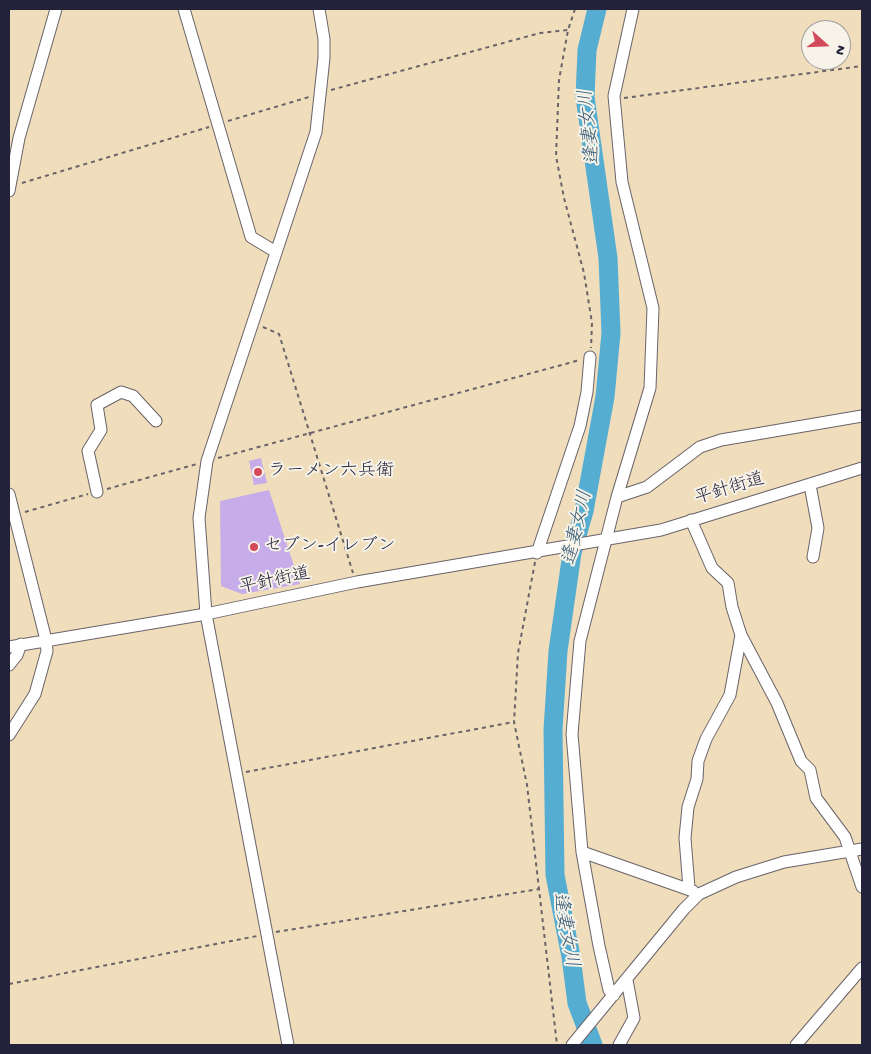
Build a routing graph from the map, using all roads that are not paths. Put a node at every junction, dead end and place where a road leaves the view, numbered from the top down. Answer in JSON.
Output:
{"nodes":[{"id":1,"x":56,"y":9,"type":"edge"},
{"id":2,"x":184,"y":9,"type":"edge"},
{"id":3,"x":319,"y":9,"type":"edge"},
{"id":4,"x":633,"y":9,"type":"edge"},
{"id":5,"x":14,"y":139,"type":"edge"},
{"id":6,"x":9,"y":189,"type":"edge"},
{"id":7,"x":276,"y":252,"type":"junction"},
{"id":8,"x":590,"y":358,"type":"road end"},
{"id":9,"x":862,"y":416,"type":"edge"},
{"id":10,"x":156,"y":421,"type":"dead end"},
{"id":11,"x":862,"y":468,"type":"edge"},
{"id":12,"x":810,"y":485,"type":"junction"},
{"id":13,"x":96,"y":492,"type":"road end"},
{"id":14,"x":9,"y":494,"type":"edge"},
{"id":15,"x":617,"y":497,"type":"junction"},
{"id":16,"x":691,"y":520,"type":"junction"},
{"id":17,"x":606,"y":538,"type":"junction"},
{"id":18,"x":537,"y":553,"type":"junction"},
{"id":19,"x":813,"y":557,"type":"dead end"},
{"id":20,"x":206,"y":614,"type":"junction"},
{"id":21,"x":741,"y":634,"type":"junction"},
{"id":22,"x":46,"y":640,"type":"junction"},
{"id":23,"x":21,"y":644,"type":"junction"},
{"id":24,"x":9,"y":647,"type":"edge"},
{"id":25,"x":9,"y":665,"type":"edge"},
{"id":26,"x":9,"y":734,"type":"edge"},
{"id":27,"x":862,"y":849,"type":"edge"},
{"id":28,"x":582,"y":852,"type":"junction"},
{"id":29,"x":849,"y":852,"type":"junction"},
{"id":30,"x":862,"y":887,"type":"edge"},
{"id":31,"x":689,"y":888,"type":"junction"},
{"id":32,"x":700,"y":894,"type":"junction"},
{"id":33,"x":862,"y":968,"type":"edge"},
{"id":34,"x":627,"y":980,"type":"junction"},
{"id":35,"x":614,"y":995,"type":"junction"},
{"id":36,"x":288,"y":1045,"type":"edge"},
{"id":37,"x":572,"y":1045,"type":"edge"},
{"id":38,"x":619,"y":1045,"type":"edge"},
{"id":39,"x":796,"y":1045,"type":"edge"}],
"edges":[{"from":1,"to":5,"type":"street"},
{"from":2,"to":7,"type":"street"},
{"from":3,"to":7,"type":"street"},
{"from":4,"to":15,"type":"street"},
{"from":5,"to":6,"type":"street"},
{"from":7,"to":20,"type":"street"},
{"from":8,"to":18,"type":"street"},
{"from":9,"to":15,"type":"street"},
{"from":10,"to":13,"type":"street"},
{"from":11,"to":12,"type":"street","name":"平針街道"},
{"from":12,"to":16,"type":"street","name":"平針街道"},
{"from":12,"to":19,"type":"street"},
{"from":14,"to":22,"type":"street"},
{"from":15,"to":17,"type":"street"},
{"from":16,"to":17,"type":"street","name":"平針街道"},
{"from":16,"to":21,"type":"street"},
{"from":17,"to":18,"type":"street","name":"平針街道"},
{"from":17,"to":28,"type":"street"},
{"from":18,"to":20,"type":"street","name":"平針街道"},
{"from":20,"to":22,"type":"street","name":"平針街道"},
{"from":20,"to":36,"type":"street"},
{"from":21,"to":29,"type":"street"},
{"from":21,"to":31,"type":"street"},
{"from":22,"to":23,"type":"street","name":"平針街道"},
{"from":22,"to":26,"type":"street"},
{"from":23,"to":24,"type":"street","name":"平針街道"},
{"from":23,"to":25,"type":"street"},
{"from":27,"to":29,"type":"street"},
{"from":28,"to":31,"type":"street"},
{"from":28,"to":35,"type":"street"},
{"from":29,"to":30,"type":"street"},
{"from":29,"to":32,"type":"street"},
{"from":31,"to":32,"type":"street"},
{"from":32,"to":34,"type":"street"},
{"from":33,"to":39,"type":"street"},
{"from":34,"to":35,"type":"street"},
{"from":34,"to":38,"type":"street"},
{"from":35,"to":37,"type":"street"}]}
